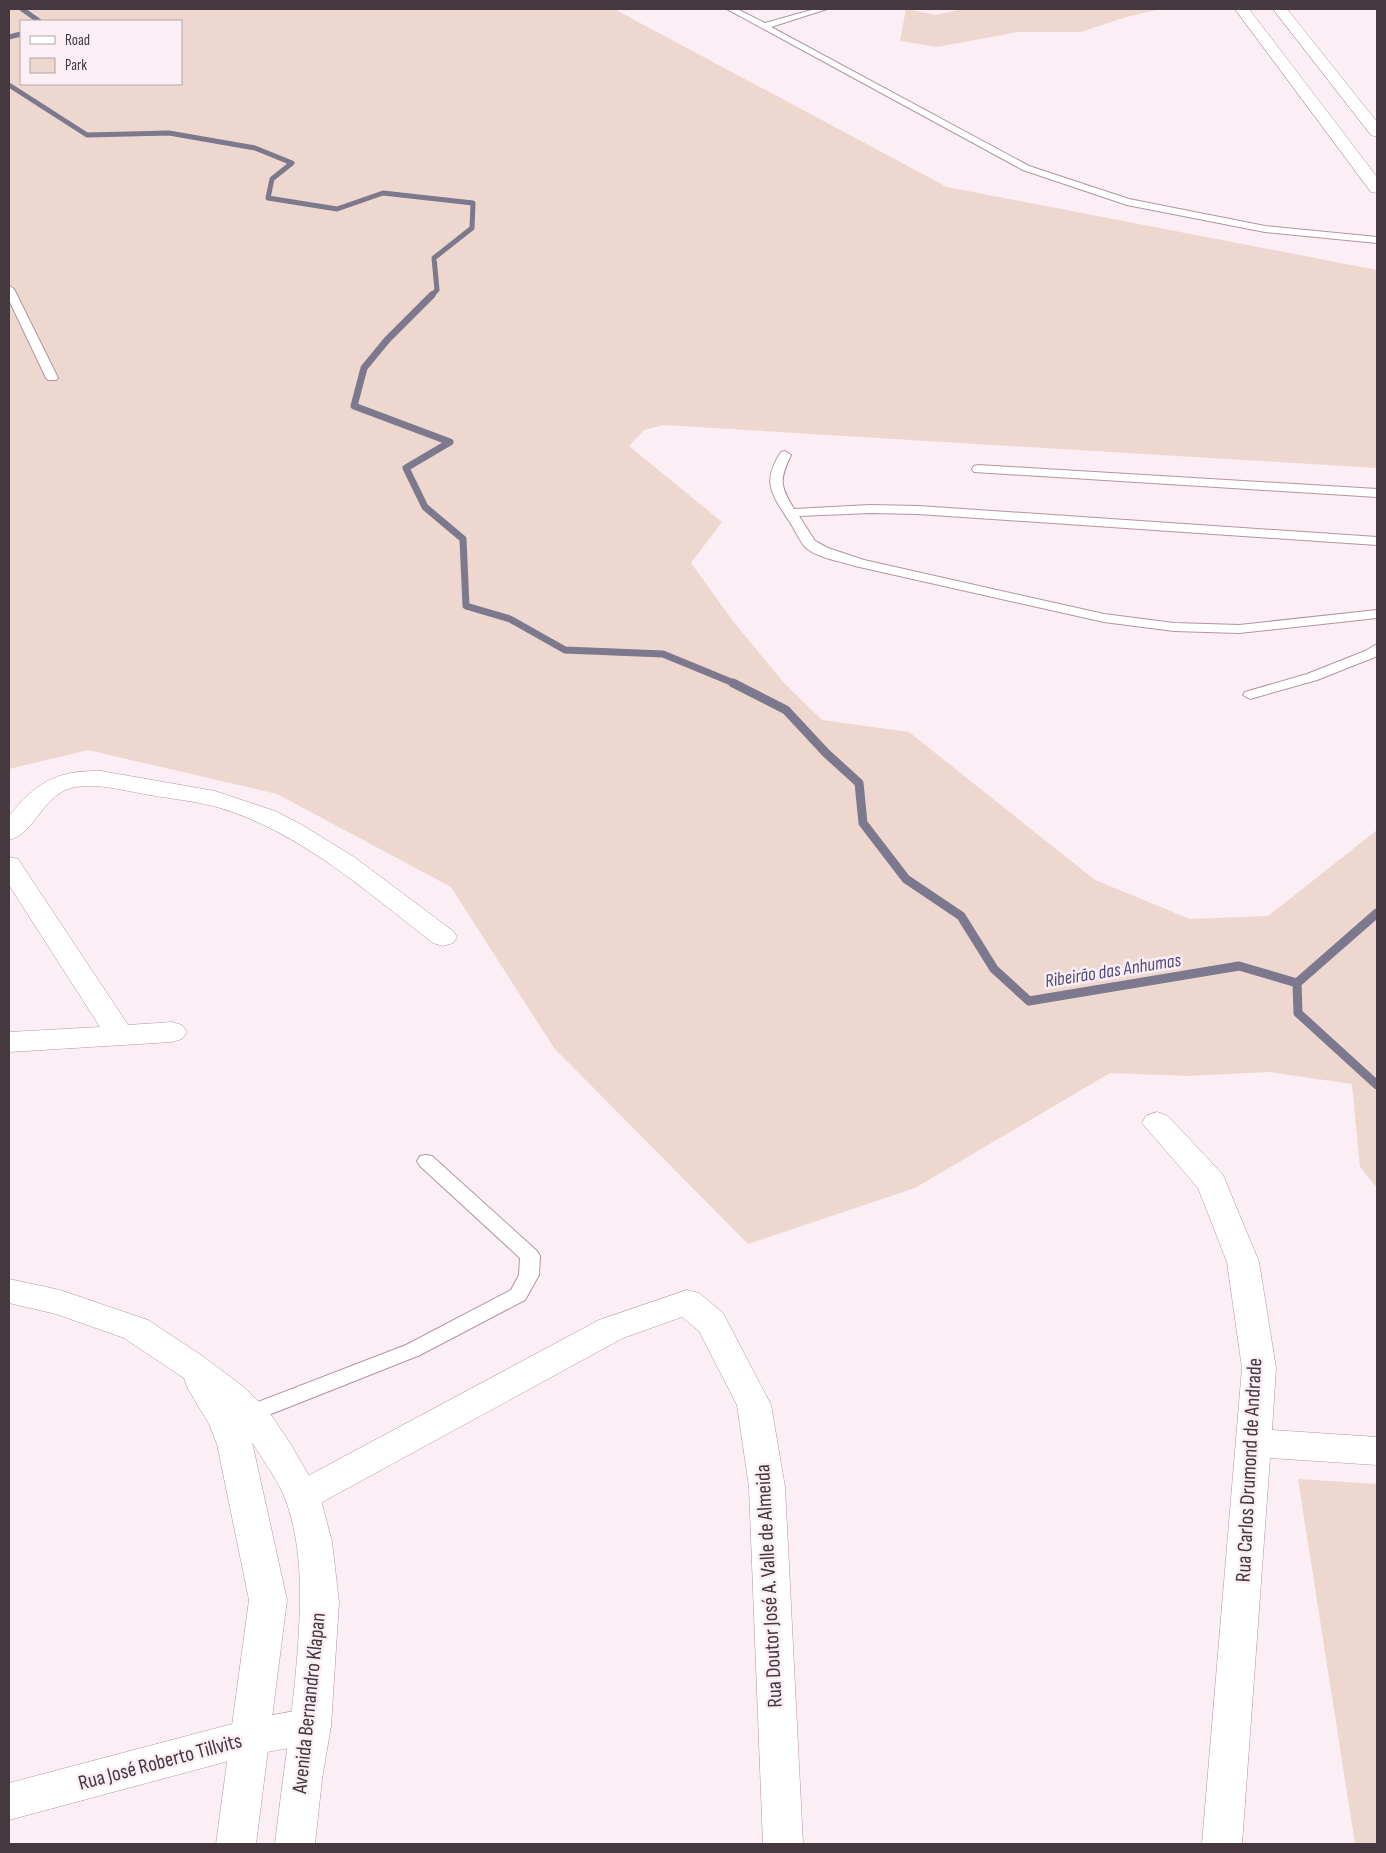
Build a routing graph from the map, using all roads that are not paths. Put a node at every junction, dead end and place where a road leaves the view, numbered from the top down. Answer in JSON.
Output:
{"nodes":[{"id":1,"x":731,"y":9,"type":"edge"},
{"id":2,"x":823,"y":9,"type":"edge"},
{"id":3,"x":1242,"y":9,"type":"edge"},
{"id":4,"x":1280,"y":9,"type":"edge"},
{"id":5,"x":764,"y":26,"type":"junction"},
{"id":6,"x":1377,"y":132,"type":"edge"},
{"id":7,"x":1377,"y":188,"type":"edge"},
{"id":8,"x":1377,"y":240,"type":"edge"},
{"id":9,"x":9,"y":289,"type":"edge"},
{"id":10,"x":52,"y":378,"type":"dead end"},
{"id":11,"x":785,"y":455,"type":"dead end"},
{"id":12,"x":978,"y":469,"type":"dead end"},
{"id":13,"x":1377,"y":493,"type":"edge"},
{"id":14,"x":790,"y":513,"type":"junction"},
{"id":15,"x":1377,"y":541,"type":"edge"},
{"id":16,"x":1377,"y":614,"type":"edge"},
{"id":17,"x":1377,"y":648,"type":"edge"},
{"id":18,"x":1250,"y":695,"type":"dead end"},
{"id":19,"x":9,"y":832,"type":"edge"},
{"id":20,"x":9,"y":865,"type":"edge"},
{"id":21,"x":443,"y":937,"type":"dead end"},
{"id":22,"x":172,"y":1032,"type":"dead end"},
{"id":23,"x":120,"y":1035,"type":"junction"},
{"id":24,"x":9,"y":1042,"type":"edge"},
{"id":25,"x":1157,"y":1123,"type":"dead end"},
{"id":26,"x":426,"y":1161,"type":"dead end"},
{"id":27,"x":9,"y":1291,"type":"edge"},
{"id":28,"x":237,"y":1417,"type":"junction"},
{"id":29,"x":1253,"y":1443,"type":"junction"},
{"id":30,"x":1377,"y":1451,"type":"edge"},
{"id":31,"x":302,"y":1496,"type":"junction"},
{"id":32,"x":311,"y":1726,"type":"junction"},
{"id":33,"x":251,"y":1737,"type":"junction"},
{"id":34,"x":9,"y":1802,"type":"edge"},
{"id":35,"x":236,"y":1844,"type":"edge"},
{"id":36,"x":294,"y":1844,"type":"edge"},
{"id":37,"x":783,"y":1844,"type":"edge"},
{"id":38,"x":1222,"y":1844,"type":"edge"}],
"edges":[{"from":1,"to":5,"type":"lane"},
{"from":2,"to":5,"type":"lane"},
{"from":3,"to":7,"type":"street"},
{"from":4,"to":6,"type":"street"},
{"from":5,"to":8,"type":"lane"},
{"from":9,"to":10,"type":"lane"},
{"from":11,"to":14,"type":"lane"},
{"from":12,"to":13,"type":"lane"},
{"from":14,"to":15,"type":"lane"},
{"from":14,"to":16,"type":"lane"},
{"from":17,"to":18,"type":"lane"},
{"from":19,"to":21,"type":"street"},
{"from":20,"to":23,"type":"street"},
{"from":22,"to":23,"type":"street"},
{"from":23,"to":24,"type":"street"},
{"from":25,"to":29,"type":"street","name":"Rua Carlos Drumond de Andrade"},
{"from":26,"to":28,"type":"lane"},
{"from":27,"to":28,"type":"street","name":"Avenida Bernandro Klapan"},
{"from":28,"to":31,"type":"street","name":"Avenida Bernandro Klapan"},
{"from":28,"to":33,"type":"street","name":"Avenida Bernandro Klapan"},
{"from":29,"to":30,"type":"street"},
{"from":29,"to":38,"type":"street","name":"Rua Carlos Drumond de Andrade"},
{"from":31,"to":32,"type":"street","name":"Avenida Bernandro Klapan"},
{"from":31,"to":37,"type":"street","name":"Rua Doutor José A. Valle de Almeida"},
{"from":32,"to":33,"type":"street","name":"Rua José Roberto Tillvits"},
{"from":32,"to":36,"type":"street","name":"Avenida Bernandro Klapan"},
{"from":33,"to":34,"type":"street","name":"Rua José Roberto Tillvits"},
{"from":33,"to":35,"type":"street","name":"Avenida Bernandro Klapan"}]}
